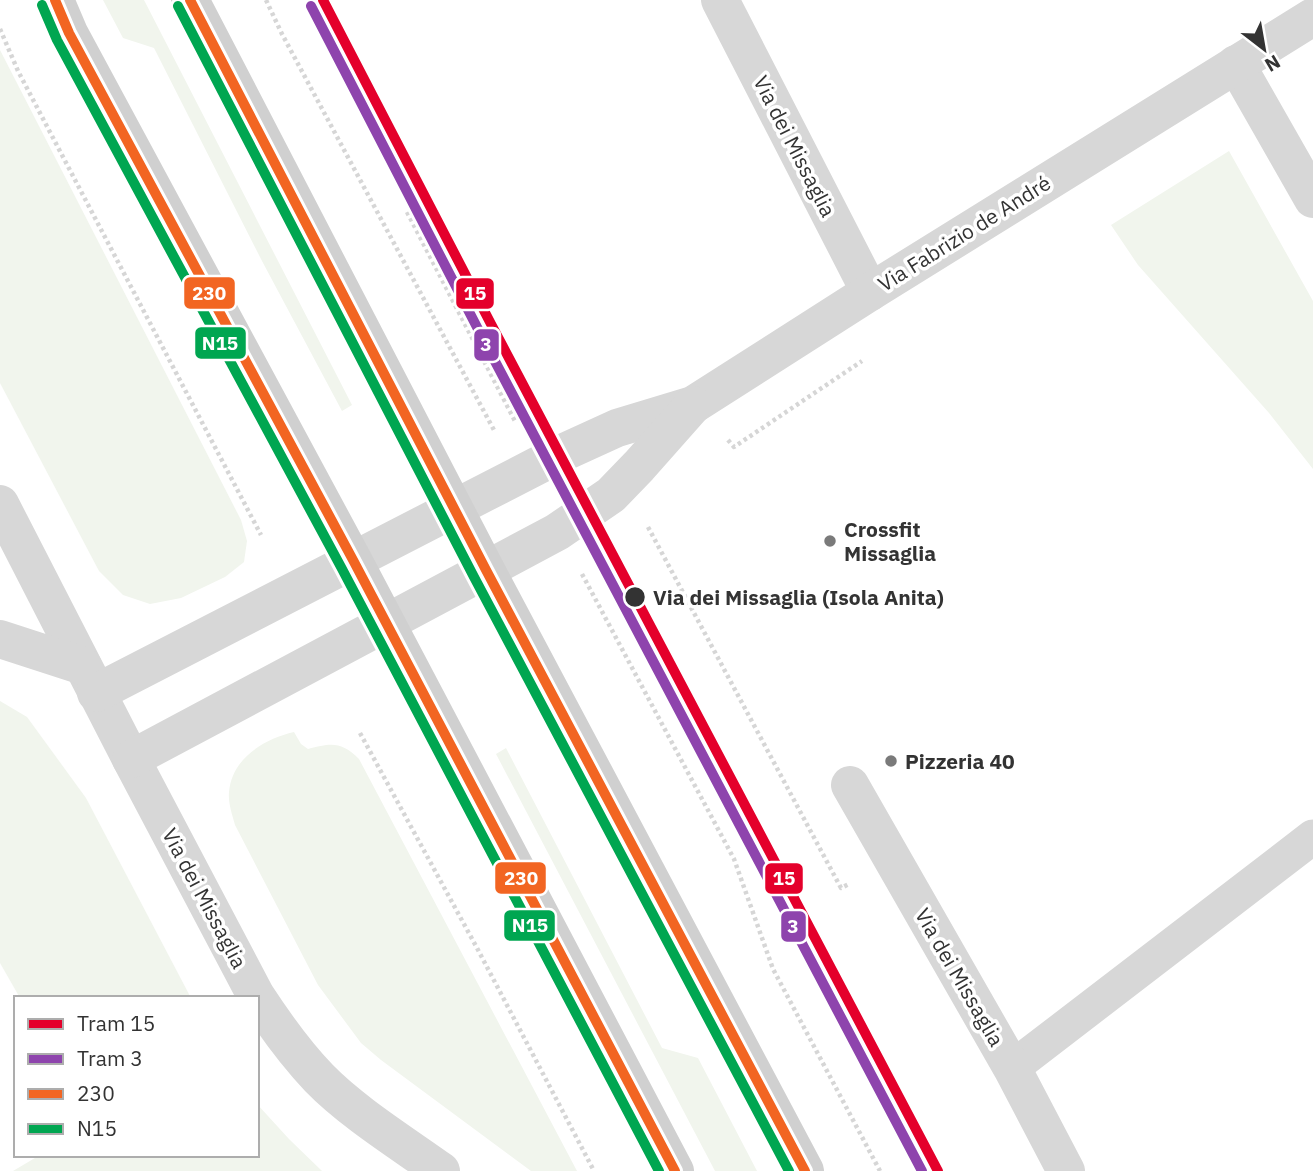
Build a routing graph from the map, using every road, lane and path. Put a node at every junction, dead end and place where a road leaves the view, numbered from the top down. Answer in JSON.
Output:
{"nodes":[{"id":1,"x":55,"y":0,"type":"edge"},
{"id":2,"x":190,"y":0,"type":"edge"},
{"id":3,"x":265,"y":0,"type":"edge"},
{"id":4,"x":719,"y":0,"type":"edge"},
{"id":5,"x":1313,"y":17,"type":"edge"},
{"id":6,"x":0,"y":29,"type":"edge"},
{"id":7,"x":1236,"y":64,"type":"junction"},
{"id":8,"x":1311,"y":191,"type":"edge"},
{"id":9,"x":407,"y":212,"type":"dead end"},
{"id":10,"x":870,"y":292,"type":"junction"},
{"id":11,"x":693,"y":405,"type":"junction"},
{"id":12,"x":518,"y":428,"type":"dead end"},
{"id":13,"x":496,"y":434,"type":"dead end"},
{"id":14,"x":0,"y":504,"type":"edge"},
{"id":15,"x":455,"y":507,"type":"junction"},
{"id":16,"x":645,"y":520,"type":"dead end"},
{"id":17,"x":261,"y":535,"type":"dead end"},
{"id":18,"x":353,"y":560,"type":"junction"},
{"id":19,"x":578,"y":566,"type":"dead end"},
{"id":20,"x":486,"y":570,"type":"junction"},
{"id":21,"x":387,"y":624,"type":"junction"},
{"id":22,"x":0,"y":639,"type":"edge"},
{"id":23,"x":89,"y":680,"type":"junction"},
{"id":24,"x":360,"y":733,"type":"dead end"},
{"id":25,"x":131,"y":760,"type":"junction"},
{"id":26,"x":850,"y":785,"type":"dead end"},
{"id":27,"x":805,"y":815,"type":"dead end"},
{"id":28,"x":1313,"y":837,"type":"edge"},
{"id":29,"x":256,"y":996,"type":"edge"},
{"id":30,"x":259,"y":1000,"type":"edge"},
{"id":31,"x":1012,"y":1068,"type":"junction"},
{"id":32,"x":441,"y":1171,"type":"edge"},
{"id":33,"x":594,"y":1171,"type":"edge"},
{"id":34,"x":675,"y":1171,"type":"edge"},
{"id":35,"x":805,"y":1171,"type":"edge"},
{"id":36,"x":880,"y":1171,"type":"edge"},
{"id":37,"x":1066,"y":1171,"type":"edge"}],
"edges":[{"from":1,"to":18,"type":"main road"},
{"from":2,"to":15,"type":"main road"},
{"from":3,"to":13,"type":"path"},
{"from":4,"to":10,"type":"street","name":"Via dei Missaglia"},
{"from":5,"to":7,"type":"street","name":"Via Fabrizio de André"},
{"from":6,"to":17,"type":"path"},
{"from":7,"to":8,"type":"street"},
{"from":7,"to":10,"type":"street","name":"Via Fabrizio de André"},
{"from":9,"to":12,"type":"path"},
{"from":10,"to":11,"type":"street","name":"Via Fabrizio de André"},
{"from":11,"to":15,"type":"street","name":"Via Fabrizio de André"},
{"from":11,"to":20,"type":"street","name":"Via Fabrizio de André"},
{"from":14,"to":23,"type":"street","name":"Via dei Missaglia"},
{"from":15,"to":18,"type":"street"},
{"from":15,"to":20,"type":"main road"},
{"from":16,"to":27,"type":"path"},
{"from":18,"to":21,"type":"main road"},
{"from":18,"to":23,"type":"street"},
{"from":19,"to":36,"type":"path"},
{"from":20,"to":21,"type":"street"},
{"from":20,"to":35,"type":"main road"},
{"from":21,"to":25,"type":"street"},
{"from":21,"to":34,"type":"main road"},
{"from":22,"to":23,"type":"street"},
{"from":23,"to":25,"type":"street","name":"Via dei Missaglia"},
{"from":24,"to":33,"type":"path"},
{"from":25,"to":29,"type":"street","name":"Via dei Missaglia"},
{"from":26,"to":31,"type":"street","name":"Via dei Missaglia"},
{"from":28,"to":31,"type":"lane"},
{"from":30,"to":32,"type":"street","name":"Via dei Missaglia"},
{"from":31,"to":37,"type":"street","name":"Via dei Missaglia"}]}
